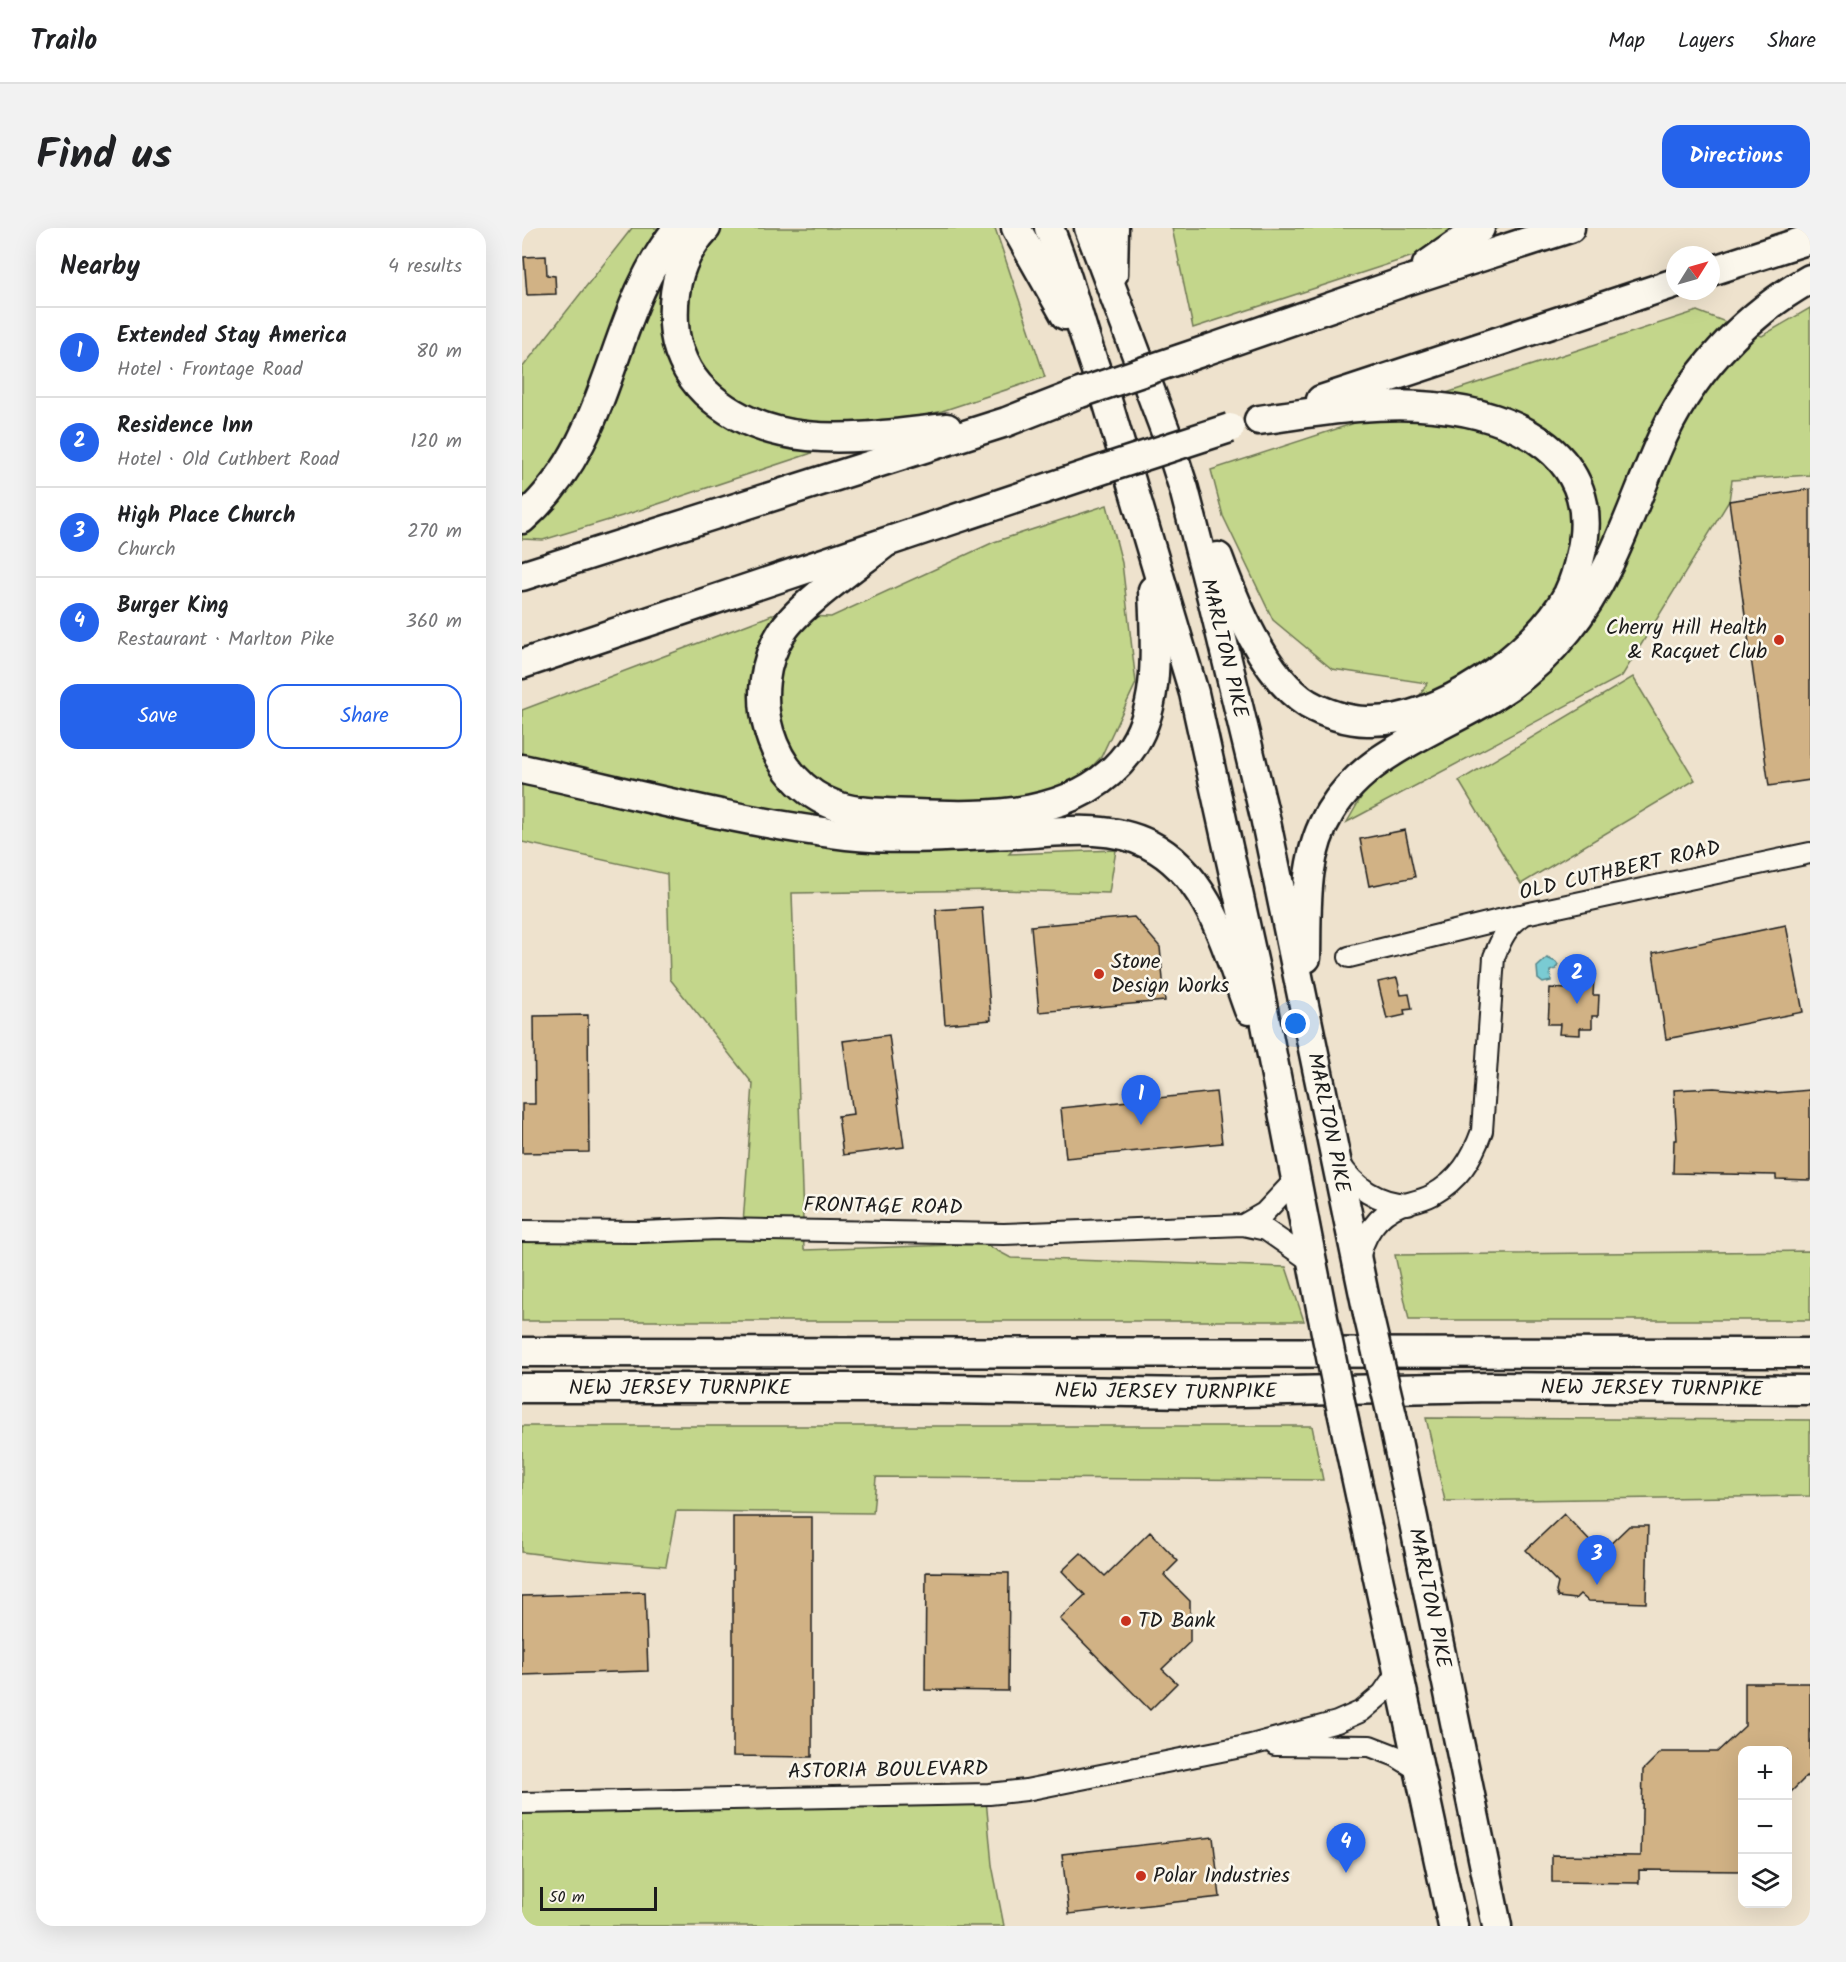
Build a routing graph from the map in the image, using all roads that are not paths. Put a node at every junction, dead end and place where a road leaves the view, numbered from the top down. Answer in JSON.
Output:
{"nodes":[{"id":1,"x":678,"y":228,"type":"edge"},
{"id":2,"x":706,"y":228,"type":"edge"},
{"id":3,"x":1016,"y":228,"type":"edge"},
{"id":4,"x":1049,"y":228,"type":"edge"},
{"id":5,"x":1089,"y":228,"type":"edge"},
{"id":6,"x":1114,"y":228,"type":"edge"},
{"id":7,"x":1480,"y":228,"type":"edge"},
{"id":8,"x":1570,"y":228,"type":"edge"},
{"id":9,"x":1810,"y":239,"type":"edge"},
{"id":10,"x":1720,"y":268,"type":"edge"},
{"id":11,"x":1810,"y":279,"type":"edge"},
{"id":12,"x":1406,"y":280,"type":"junction"},
{"id":13,"x":1666,"y":286,"type":"edge"},
{"id":14,"x":1113,"y":291,"type":"junction"},
{"id":15,"x":1091,"y":362,"type":"junction"},
{"id":16,"x":1259,"y":420,"type":"junction"},
{"id":17,"x":1006,"y":422,"type":"junction"},
{"id":18,"x":1184,"y":489,"type":"junction"},
{"id":19,"x":522,"y":519,"type":"edge"},
{"id":20,"x":885,"y":543,"type":"junction"},
{"id":21,"x":1150,"y":543,"type":"junction"},
{"id":22,"x":522,"y":576,"type":"edge"},
{"id":23,"x":522,"y":664,"type":"edge"},
{"id":24,"x":522,"y":769,"type":"edge"},
{"id":25,"x":1810,"y":853,"type":"edge"},
{"id":26,"x":1525,"y":914,"type":"junction"},
{"id":27,"x":1349,"y":957,"type":"dead end"},
{"id":28,"x":1305,"y":1008,"type":"junction"},
{"id":29,"x":1278,"y":1090,"type":"junction"},
{"id":30,"x":1334,"y":1148,"type":"junction"},
{"id":31,"x":1295,"y":1180,"type":"junction"},
{"id":32,"x":1408,"y":1204,"type":"junction"},
{"id":33,"x":1243,"y":1225,"type":"junction"},
{"id":34,"x":522,"y":1231,"type":"edge"},
{"id":35,"x":1312,"y":1262,"type":"junction"},
{"id":36,"x":1359,"y":1269,"type":"junction"},
{"id":37,"x":522,"y":1353,"type":"edge"},
{"id":38,"x":1810,"y":1353,"type":"edge"},
{"id":39,"x":522,"y":1388,"type":"edge"},
{"id":40,"x":1810,"y":1390,"type":"edge"},
{"id":41,"x":1398,"y":1671,"type":"junction"},
{"id":42,"x":1251,"y":1745,"type":"junction"},
{"id":43,"x":1420,"y":1771,"type":"junction"},
{"id":44,"x":522,"y":1803,"type":"edge"},
{"id":45,"x":1453,"y":1926,"type":"edge"},
{"id":46,"x":1497,"y":1926,"type":"edge"}],
"edges":[{"from":1,"to":19,"type":"highway"},
{"from":2,"to":17,"type":"highway"},
{"from":3,"to":15,"type":"highway"},
{"from":4,"to":15,"type":"highway","name":"MARLTON PIKE"},
{"from":5,"to":14,"type":"highway","name":"MARLTON PIKE"},
{"from":6,"to":14,"type":"highway"},
{"from":7,"to":12,"type":"highway"},
{"from":8,"to":12,"type":"highway"},
{"from":9,"to":10,"type":"highway"},
{"from":11,"to":28,"type":"highway"},
{"from":12,"to":17,"type":"highway","bridge":true},
{"from":13,"to":16,"type":"highway"},
{"from":14,"to":18,"type":"highway","name":"MARLTON PIKE"},
{"from":15,"to":21,"type":"highway","name":"MARLTON PIKE"},
{"from":16,"to":18,"type":"highway"},
{"from":16,"to":20,"type":"highway","bridge":true},
{"from":17,"to":22,"type":"highway"},
{"from":18,"to":28,"type":"highway","name":"MARLTON PIKE"},
{"from":20,"to":21,"type":"highway"},
{"from":20,"to":23,"type":"highway"},
{"from":21,"to":29,"type":"highway","name":"MARLTON PIKE"},
{"from":24,"to":29,"type":"highway"},
{"from":25,"to":26,"type":"street","name":"OLD CUTHBERT ROAD"},
{"from":26,"to":27,"type":"street"},
{"from":26,"to":32,"type":"street","name":"OLD CUTHBERT ROAD"},
{"from":28,"to":30,"type":"highway","name":"MARLTON PIKE"},
{"from":29,"to":31,"type":"highway","name":"MARLTON PIKE"},
{"from":30,"to":32,"type":"street"},
{"from":30,"to":36,"type":"highway","name":"MARLTON PIKE"},
{"from":31,"to":33,"type":"street","name":"FRONTAGE ROAD"},
{"from":31,"to":35,"type":"highway","name":"MARLTON PIKE"},
{"from":32,"to":36,"type":"street","name":"OLD CUTHBERT ROAD"},
{"from":33,"to":34,"type":"street","name":"FRONTAGE ROAD"},
{"from":33,"to":35,"type":"street","name":"FRONTAGE ROAD"},
{"from":35,"to":41,"type":"highway","name":"MARLTON PIKE","bridge":true},
{"from":36,"to":46,"type":"highway","name":"MARLTON PIKE","bridge":true},
{"from":37,"to":38,"type":"highway","name":"NEW JERSEY TURNPIKE"},
{"from":39,"to":40,"type":"highway","name":"NEW JERSEY TURNPIKE"},
{"from":41,"to":42,"type":"street","name":"ASTORIA BOULEVARD"},
{"from":41,"to":43,"type":"highway","name":"MARLTON PIKE"},
{"from":42,"to":43,"type":"street","name":"ASTORIA BOULEVARD"},
{"from":42,"to":44,"type":"street","name":"ASTORIA BOULEVARD"},
{"from":43,"to":45,"type":"highway","name":"MARLTON PIKE"}]}
